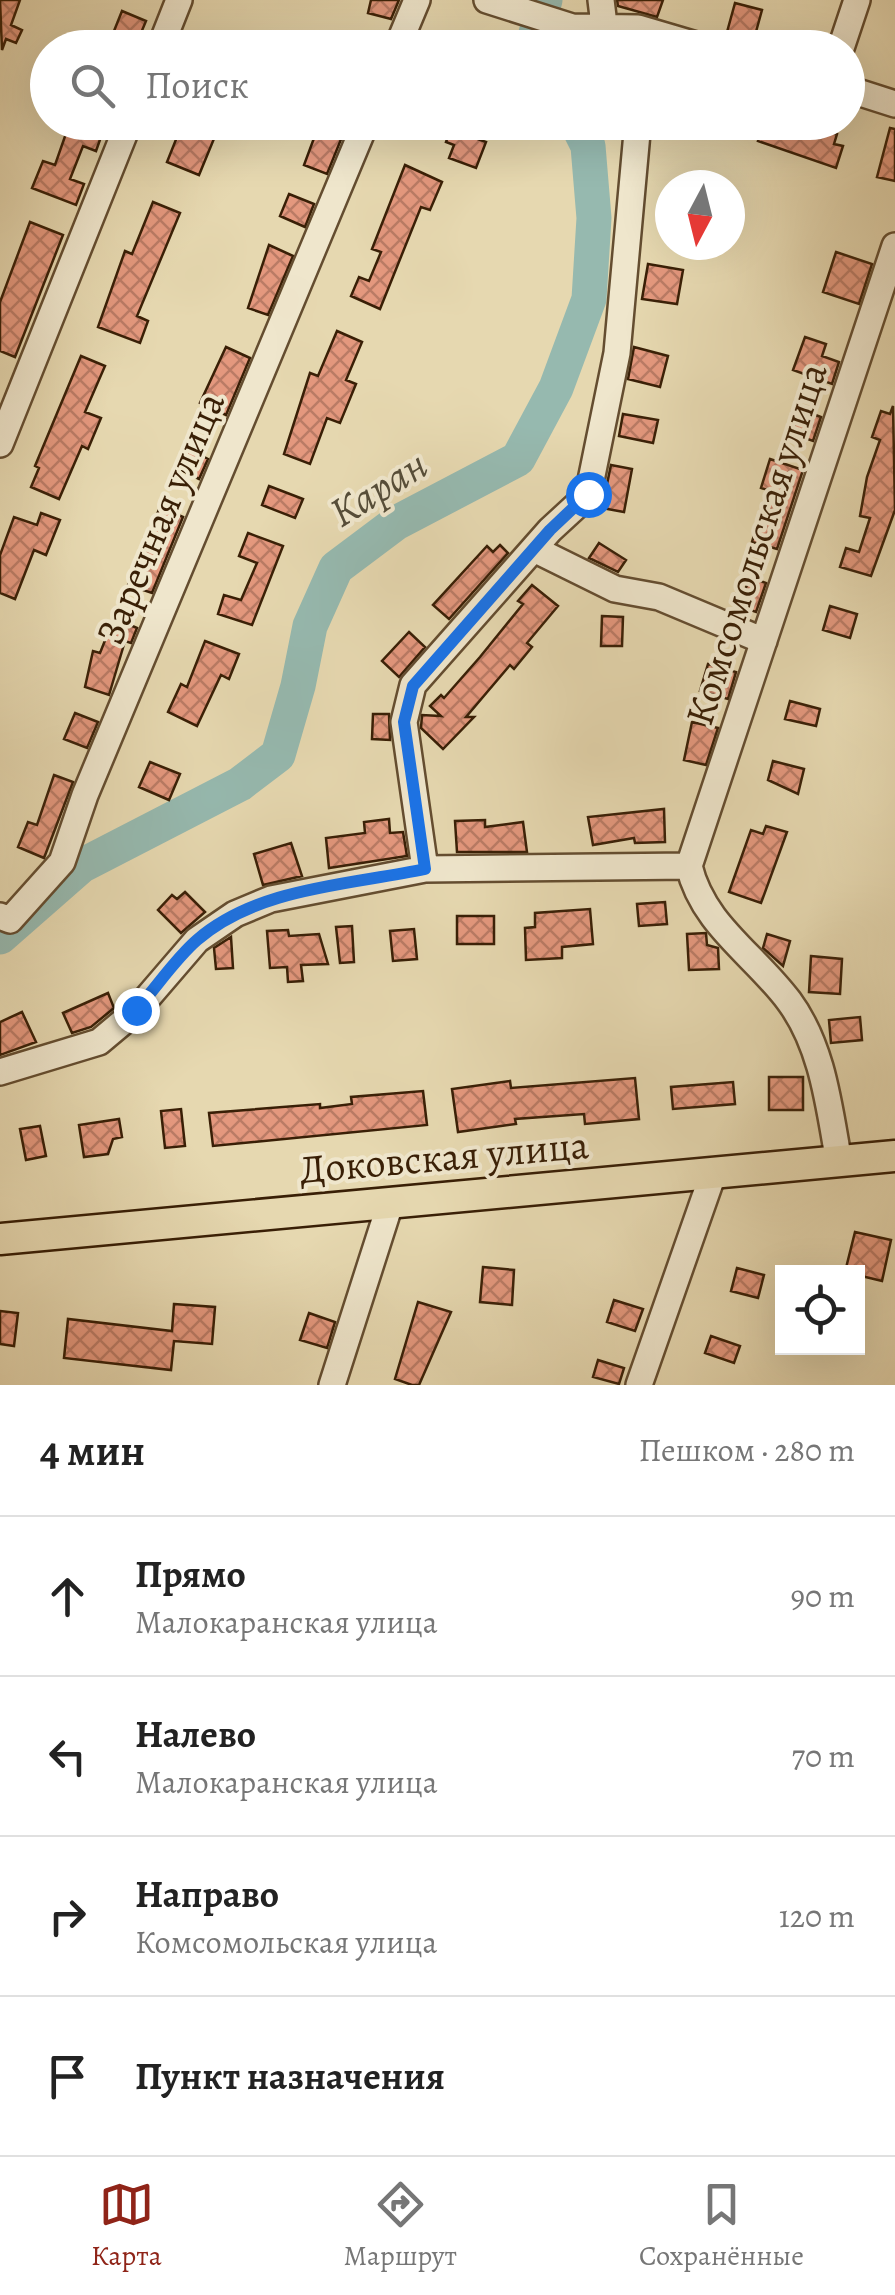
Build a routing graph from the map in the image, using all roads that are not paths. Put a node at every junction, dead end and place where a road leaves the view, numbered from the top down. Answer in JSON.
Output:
{"nodes":[{"id":1,"x":179,"y":0,"type":"edge"},
{"id":2,"x":417,"y":0,"type":"edge"},
{"id":3,"x":857,"y":0,"type":"edge"},
{"id":4,"x":494,"y":2,"type":"edge"},
{"id":5,"x":602,"y":13,"type":"edge"},
{"id":6,"x":167,"y":30,"type":"edge"},
{"id":7,"x":405,"y":30,"type":"edge"},
{"id":8,"x":626,"y":30,"type":"edge"},
{"id":9,"x":847,"y":30,"type":"edge"},
{"id":10,"x":865,"y":94,"type":"edge"},
{"id":11,"x":895,"y":104,"type":"edge"},
{"id":12,"x":122,"y":140,"type":"edge"},
{"id":13,"x":358,"y":140,"type":"edge"},
{"id":14,"x":636,"y":140,"type":"edge"},
{"id":15,"x":895,"y":246,"type":"edge"},
{"id":16,"x":0,"y":444,"type":"edge"},
{"id":17,"x":534,"y":548,"type":"junction"},
{"id":18,"x":764,"y":641,"type":"junction"},
{"id":19,"x":689,"y":866,"type":"junction"},
{"id":20,"x":425,"y":869,"type":"junction"},
{"id":21,"x":0,"y":916,"type":"edge"},
{"id":22,"x":0,"y":1072,"type":"edge"},
{"id":23,"x":895,"y":1156,"type":"edge"},
{"id":24,"x":839,"y":1162,"type":"junction"},
{"id":25,"x":713,"y":1174,"type":"junction"},
{"id":26,"x":391,"y":1200,"type":"junction"},
{"id":27,"x":0,"y":1238,"type":"edge"},
{"id":28,"x":332,"y":1385,"type":"edge"},
{"id":29,"x":639,"y":1385,"type":"edge"}],
"edges":[{"from":1,"to":6,"type":"street"},
{"from":2,"to":7,"type":"street"},
{"from":3,"to":9,"type":"street"},
{"from":4,"to":5,"type":"street"},
{"from":5,"to":8,"type":"street"},
{"from":10,"to":11,"type":"street"},
{"from":12,"to":16,"type":"street"},
{"from":13,"to":21,"type":"street","name":"Заречная улица"},
{"from":14,"to":17,"type":"street"},
{"from":15,"to":18,"type":"street","name":"Комсомольская улица"},
{"from":17,"to":18,"type":"street"},
{"from":17,"to":20,"type":"street"},
{"from":18,"to":19,"type":"street","name":"Комсомольская улица"},
{"from":19,"to":20,"type":"street"},
{"from":19,"to":24,"type":"street"},
{"from":20,"to":22,"type":"street"},
{"from":23,"to":24,"type":"main road","name":"Доковская улица"},
{"from":24,"to":25,"type":"main road","name":"Доковская улица"},
{"from":25,"to":26,"type":"main road","name":"Доковская улица"},
{"from":25,"to":29,"type":"street"},
{"from":26,"to":27,"type":"main road","name":"Доковская улица"},
{"from":26,"to":28,"type":"street"}]}
